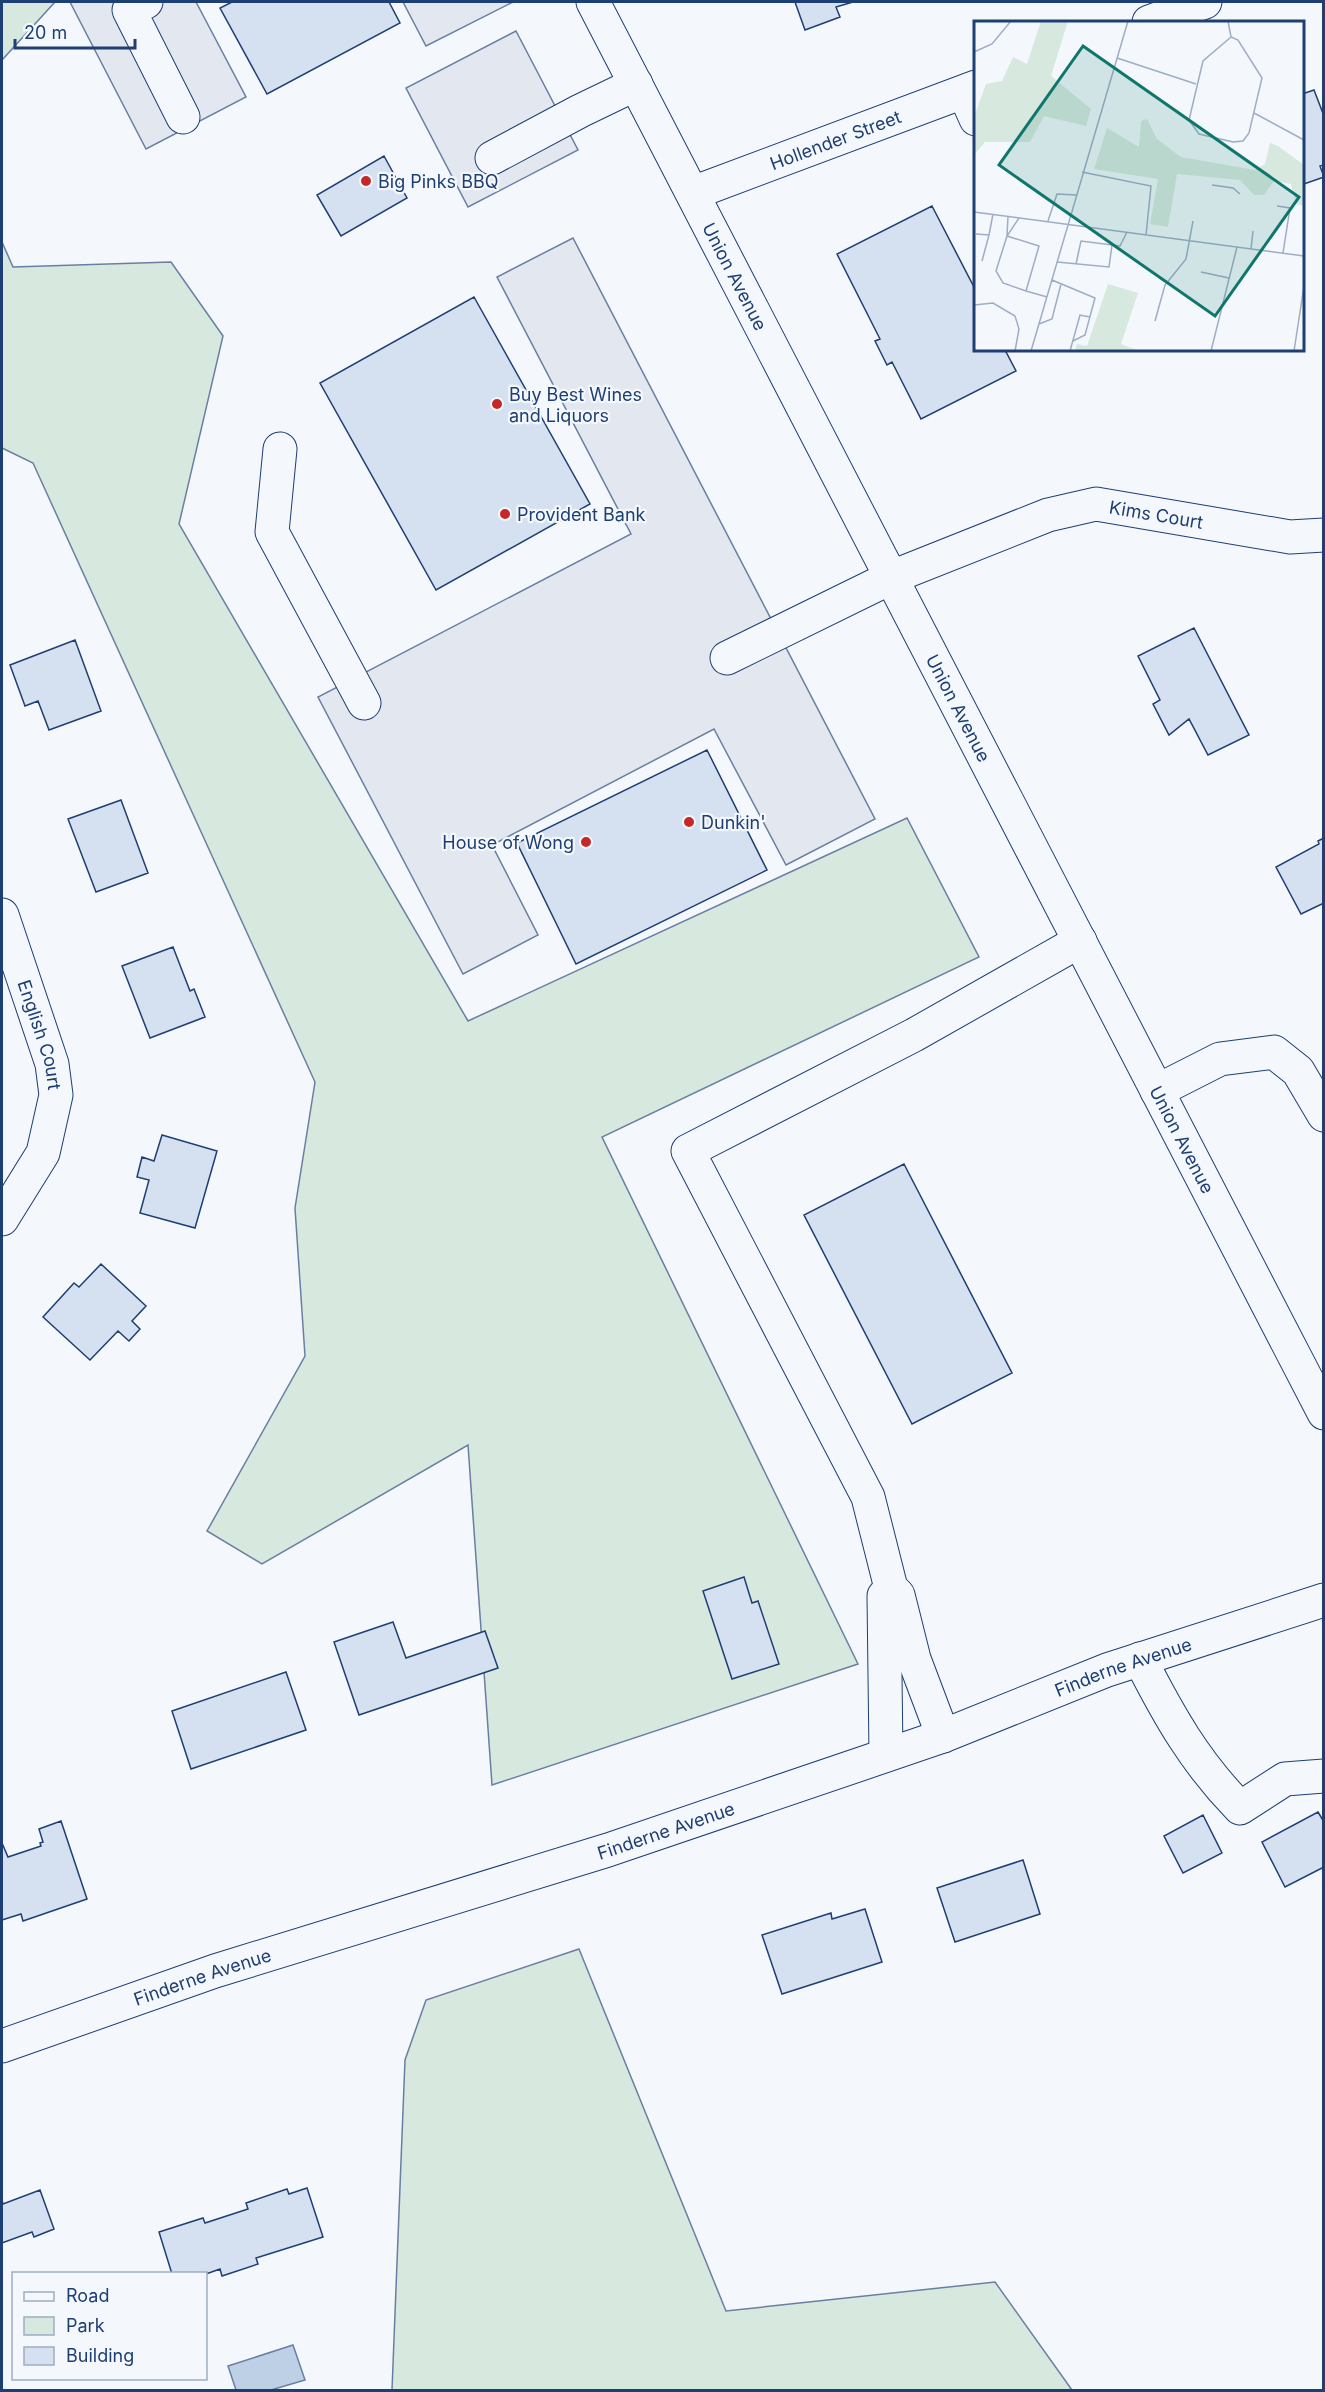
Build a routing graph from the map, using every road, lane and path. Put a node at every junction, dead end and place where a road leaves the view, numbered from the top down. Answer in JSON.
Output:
{"nodes":[{"id":1,"x":146,"y":2,"type":"edge"},
{"id":2,"x":593,"y":2,"type":"edge"},
{"id":3,"x":1205,"y":2,"type":"edge"},
{"id":4,"x":1152,"y":21,"type":"edge"},
{"id":5,"x":636,"y":84,"type":"junction"},
{"id":6,"x":972,"y":99,"type":"edge"},
{"id":7,"x":183,"y":117,"type":"dead end"},
{"id":8,"x":492,"y":158,"type":"dead end"},
{"id":9,"x":693,"y":193,"type":"junction"},
{"id":10,"x":280,"y":449,"type":"dead end"},
{"id":11,"x":1323,"y":535,"type":"edge"},
{"id":12,"x":892,"y":577,"type":"junction"},
{"id":13,"x":727,"y":658,"type":"dead end"},
{"id":14,"x":364,"y":703,"type":"dead end"},
{"id":15,"x":2,"y":915,"type":"edge"},
{"id":16,"x":1080,"y":941,"type":"junction"},
{"id":17,"x":1157,"y":1091,"type":"junction"},
{"id":18,"x":1323,"y":1115,"type":"edge"},
{"id":19,"x":2,"y":1219,"type":"edge"},
{"id":20,"x":1323,"y":1413,"type":"edge"},
{"id":21,"x":891,"y":1588,"type":"junction"},
{"id":22,"x":1323,"y":1600,"type":"edge"},
{"id":23,"x":1140,"y":1659,"type":"junction"},
{"id":24,"x":943,"y":1736,"type":"junction"},
{"id":25,"x":886,"y":1755,"type":"junction"},
{"id":26,"x":1323,"y":1776,"type":"edge"},
{"id":27,"x":2,"y":2046,"type":"edge"}],
"edges":[{"from":1,"to":7,"type":"street"},
{"from":2,"to":5,"type":"street","name":"Union Avenue"},
{"from":3,"to":4,"type":"street"},
{"from":5,"to":8,"type":"street"},
{"from":5,"to":9,"type":"street","name":"Union Avenue"},
{"from":6,"to":9,"type":"street","name":"Hollender Street"},
{"from":9,"to":12,"type":"street","name":"Union Avenue"},
{"from":10,"to":14,"type":"street"},
{"from":11,"to":12,"type":"street","name":"Kims Court"},
{"from":12,"to":13,"type":"street","name":"Kims Court"},
{"from":12,"to":16,"type":"street","name":"Union Avenue"},
{"from":15,"to":19,"type":"street","name":"English Court"},
{"from":16,"to":17,"type":"street","name":"Union Avenue"},
{"from":16,"to":21,"type":"street"},
{"from":17,"to":18,"type":"street"},
{"from":17,"to":20,"type":"street","name":"Union Avenue"},
{"from":21,"to":24,"type":"street"},
{"from":21,"to":25,"type":"street"},
{"from":22,"to":23,"type":"street","name":"Finderne Avenue"},
{"from":23,"to":24,"type":"street","name":"Finderne Avenue"},
{"from":23,"to":26,"type":"street"},
{"from":24,"to":25,"type":"street","name":"Finderne Avenue"},
{"from":25,"to":27,"type":"street","name":"Finderne Avenue"}]}
